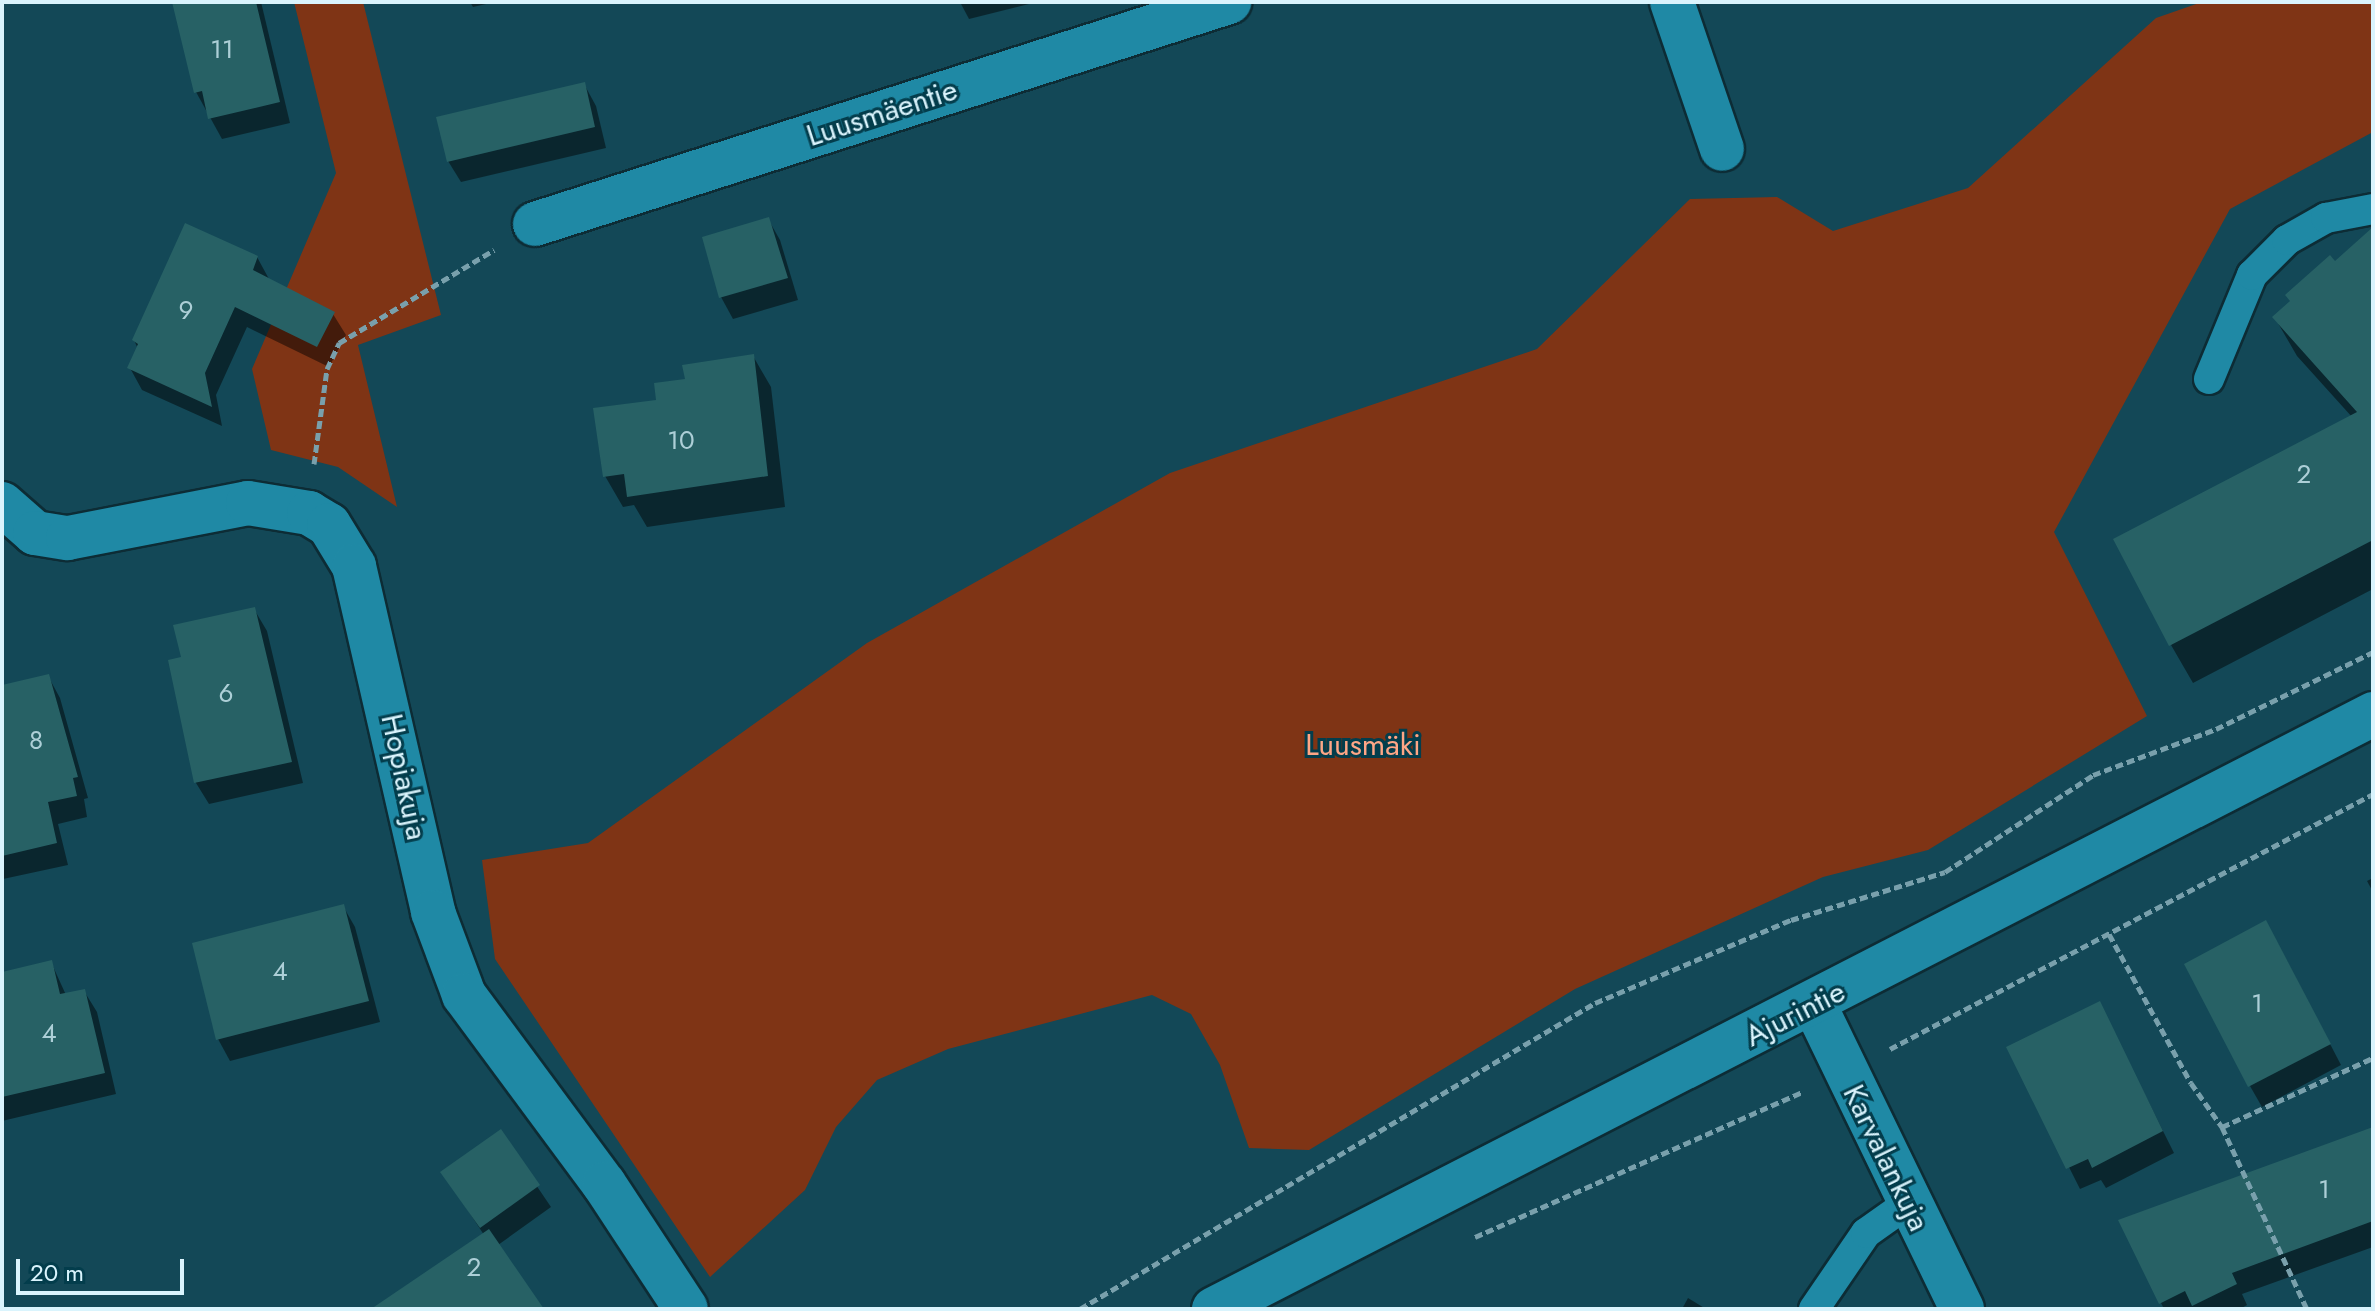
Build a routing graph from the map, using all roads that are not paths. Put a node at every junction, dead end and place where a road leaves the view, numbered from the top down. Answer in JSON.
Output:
{"nodes":[{"id":1,"x":1229,"y":2,"type":"edge"},
{"id":2,"x":1672,"y":2,"type":"edge"},
{"id":3,"x":1722,"y":149,"type":"dead end"},
{"id":4,"x":2373,"y":209,"type":"edge"},
{"id":5,"x":535,"y":224,"type":"road end"},
{"id":6,"x":2209,"y":379,"type":"dead end"},
{"id":7,"x":2,"y":504,"type":"edge"},
{"id":8,"x":2373,"y":714,"type":"edge"},
{"id":9,"x":1814,"y":1004,"type":"junction"},
{"id":10,"x":1907,"y":1204,"type":"junction"},
{"id":11,"x":686,"y":1309,"type":"edge"},
{"id":12,"x":1214,"y":1309,"type":"edge"},
{"id":13,"x":1814,"y":1309,"type":"edge"},
{"id":14,"x":1962,"y":1309,"type":"edge"}],
"edges":[{"from":1,"to":5,"type":"street","name":"Luusmäentie"},
{"from":2,"to":3,"type":"street"},
{"from":4,"to":6,"type":"lane"},
{"from":7,"to":11,"type":"street","name":"Hopiakuja"},
{"from":8,"to":9,"type":"street","name":"Ajurintie"},
{"from":9,"to":10,"type":"street","name":"Karvalankuja"},
{"from":9,"to":12,"type":"street","name":"Ajurintie"},
{"from":10,"to":13,"type":"lane"},
{"from":10,"to":14,"type":"street","name":"Karvalankuja"}]}
